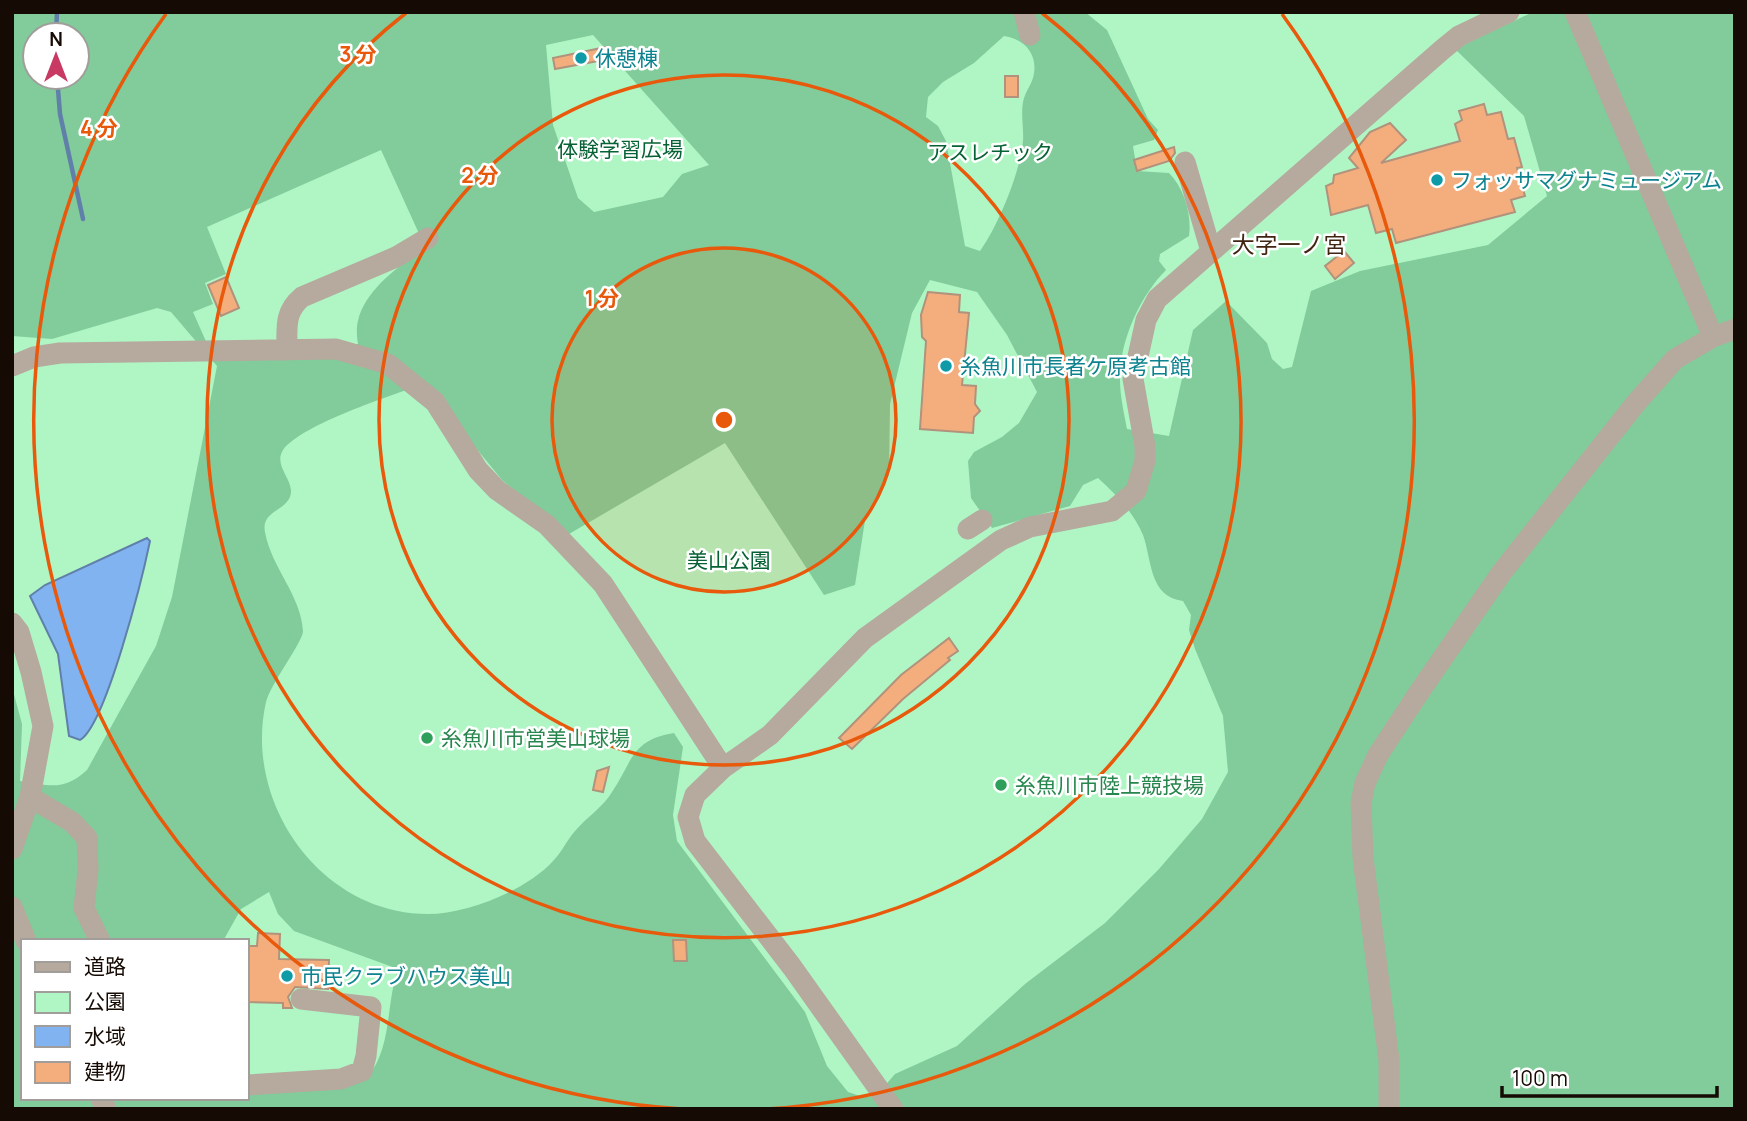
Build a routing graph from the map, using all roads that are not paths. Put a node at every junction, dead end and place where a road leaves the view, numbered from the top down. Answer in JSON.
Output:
{"nodes":[{"id":1,"x":1024,"y":12,"type":"edge"},
{"id":2,"x":1509,"y":12,"type":"edge"},
{"id":3,"x":1575,"y":12,"type":"edge"},
{"id":4,"x":1030,"y":35,"type":"dead end"},
{"id":5,"x":1185,"y":162,"type":"dead end"},
{"id":6,"x":428,"y":238,"type":"dead end"},
{"id":7,"x":1210,"y":251,"type":"junction"},
{"id":8,"x":1735,"y":330,"type":"edge"},
{"id":9,"x":1713,"y":337,"type":"junction"},
{"id":10,"x":287,"y":350,"type":"junction"},
{"id":11,"x":12,"y":366,"type":"edge"},
{"id":12,"x":12,"y":623,"type":"edge"},
{"id":13,"x":723,"y":768,"type":"junction"},
{"id":14,"x":30,"y":797,"type":"junction"},
{"id":15,"x":12,"y":849,"type":"edge"},
{"id":16,"x":12,"y":907,"type":"edge"},
{"id":17,"x":25,"y":939,"type":"edge"},
{"id":18,"x":99,"y":939,"type":"edge"},
{"id":19,"x":301,"y":999,"type":"dead end"},
{"id":20,"x":248,"y":1085,"type":"edge"},
{"id":21,"x":894,"y":1109,"type":"edge"},
{"id":22,"x":1389,"y":1109,"type":"edge"}],
"edges":[{"from":1,"to":4,"type":"street"},
{"from":2,"to":7,"type":"street"},
{"from":3,"to":9,"type":"street"},
{"from":5,"to":7,"type":"street"},
{"from":6,"to":10,"type":"street"},
{"from":7,"to":13,"type":"street"},
{"from":8,"to":9,"type":"street"},
{"from":9,"to":22,"type":"street"},
{"from":10,"to":11,"type":"street"},
{"from":10,"to":13,"type":"street"},
{"from":12,"to":14,"type":"street"},
{"from":13,"to":21,"type":"street"},
{"from":14,"to":15,"type":"street"},
{"from":14,"to":18,"type":"street"},
{"from":16,"to":17,"type":"street"},
{"from":19,"to":20,"type":"street"}]}
